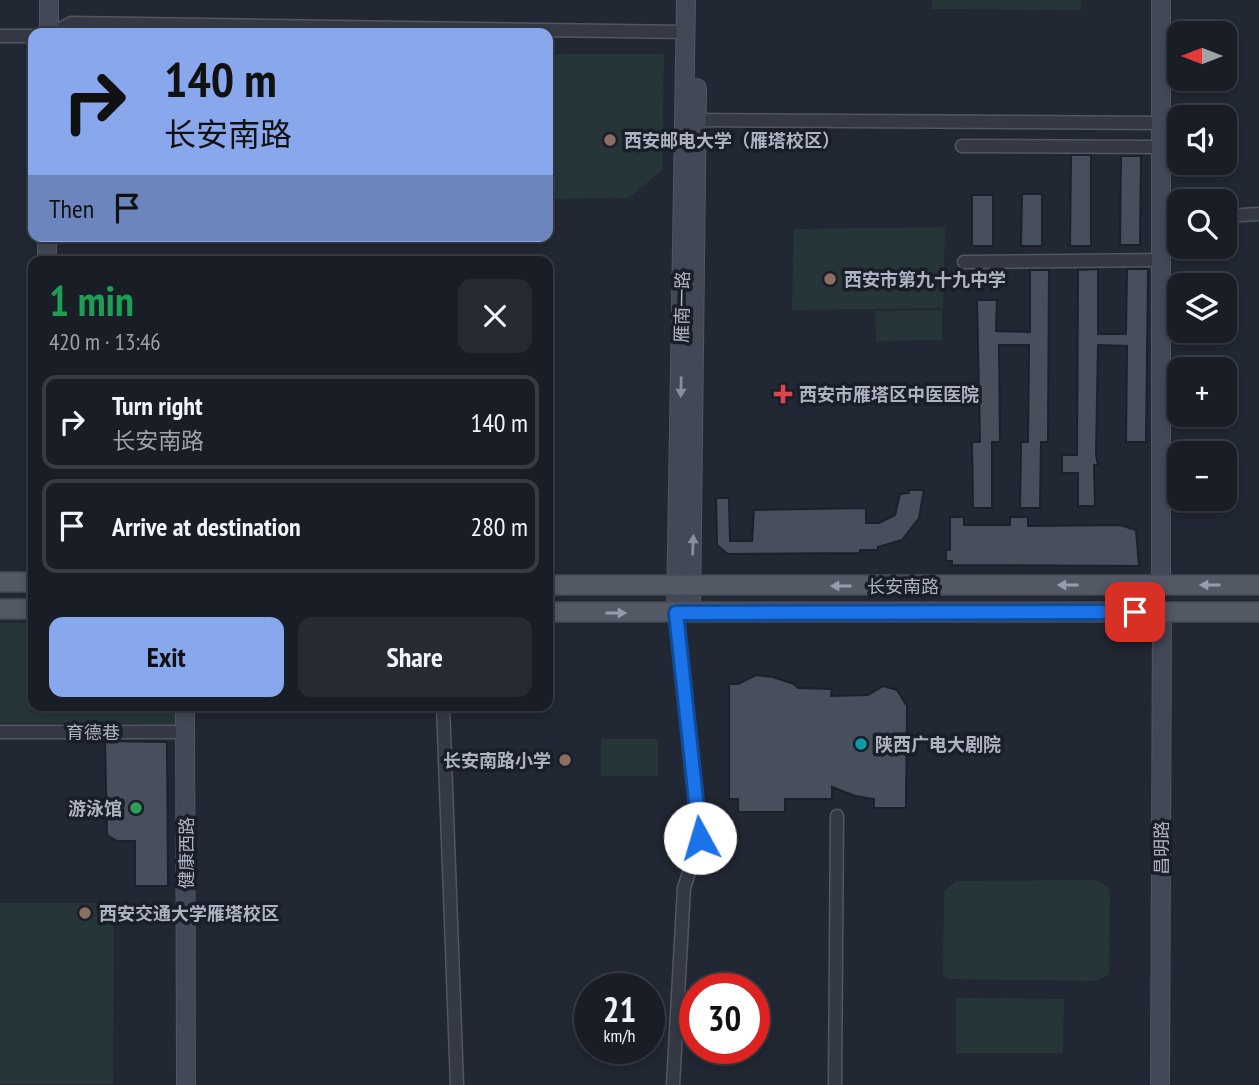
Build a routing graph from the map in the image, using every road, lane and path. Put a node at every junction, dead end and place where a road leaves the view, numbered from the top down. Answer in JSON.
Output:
{"nodes":[{"id":1,"x":49,"y":0,"type":"edge"},
{"id":2,"x":687,"y":0,"type":"edge"},
{"id":3,"x":698,"y":0,"type":"edge"},
{"id":4,"x":1161,"y":0,"type":"edge"},
{"id":5,"x":51,"y":28,"type":"edge"},
{"id":6,"x":61,"y":28,"type":"edge"},
{"id":7,"x":376,"y":28,"type":"edge"},
{"id":8,"x":553,"y":30,"type":"edge"},
{"id":9,"x":686,"y":32,"type":"junction"},
{"id":10,"x":0,"y":36,"type":"edge"},
{"id":11,"x":28,"y":36,"type":"edge"},
{"id":12,"x":691,"y":121,"type":"junction"},
{"id":13,"x":1161,"y":122,"type":"junction"},
{"id":14,"x":962,"y":146,"type":"dead end"},
{"id":15,"x":1161,"y":147,"type":"junction"},
{"id":16,"x":1167,"y":190,"type":"edge"},
{"id":17,"x":1259,"y":214,"type":"edge"},
{"id":18,"x":1237,"y":215,"type":"edge"},
{"id":19,"x":1167,"y":235,"type":"edge"},
{"id":20,"x":1161,"y":260,"type":"junction"},
{"id":21,"x":964,"y":262,"type":"dead end"},
{"id":22,"x":0,"y":582,"type":"edge"},
{"id":23,"x":28,"y":582,"type":"edge"},
{"id":24,"x":553,"y":585,"type":"edge"},
{"id":25,"x":1161,"y":585,"type":"junction"},
{"id":26,"x":1259,"y":585,"type":"edge"},
{"id":27,"x":684,"y":586,"type":"junction"},
{"id":28,"x":0,"y":608,"type":"edge"},
{"id":29,"x":28,"y":609,"type":"edge"},
{"id":30,"x":553,"y":612,"type":"edge"},
{"id":31,"x":1162,"y":612,"type":"junction"},
{"id":32,"x":1259,"y":612,"type":"edge"},
{"id":33,"x":684,"y":613,"type":"junction"},
{"id":34,"x":185,"y":711,"type":"edge"},
{"id":35,"x":443,"y":711,"type":"edge"},
{"id":36,"x":0,"y":732,"type":"edge"},
{"id":37,"x":185,"y":732,"type":"junction"},
{"id":38,"x":837,"y":816,"type":"dead end"},
{"id":39,"x":186,"y":1085,"type":"edge"},
{"id":40,"x":457,"y":1085,"type":"edge"},
{"id":41,"x":673,"y":1085,"type":"edge"},
{"id":42,"x":835,"y":1085,"type":"edge"},
{"id":43,"x":1160,"y":1085,"type":"edge"}],
"edges":[{"from":1,"to":5,"type":"street"},
{"from":2,"to":9,"type":"street","name":"雁南一路"},
{"from":3,"to":12,"type":"street","name":"雁南一路"},
{"from":4,"to":13,"type":"street"},
{"from":6,"to":7,"type":"street"},
{"from":8,"to":9,"type":"street"},
{"from":9,"to":12,"type":"street","name":"雁南一路"},
{"from":10,"to":11,"type":"street"},
{"from":12,"to":13,"type":"street"},
{"from":12,"to":27,"type":"street","name":"雁南一路"},
{"from":13,"to":15,"type":"street"},
{"from":14,"to":15,"type":"street"},
{"from":15,"to":16,"type":"street"},
{"from":17,"to":18,"type":"street"},
{"from":19,"to":20,"type":"street"},
{"from":20,"to":21,"type":"street"},
{"from":20,"to":25,"type":"street"},
{"from":22,"to":23,"type":"main road"},
{"from":24,"to":27,"type":"main road","name":"长安南路"},
{"from":26,"to":25,"type":"main road","name":"长安南路","one_way":true},
{"from":25,"to":27,"type":"main road","name":"长安南路","one_way":true},
{"from":27,"to":33,"type":"street","name":"雁南一路"},
{"from":28,"to":29,"type":"main road"},
{"from":30,"to":33,"type":"main road","name":"长安南路","one_way":true},
{"from":31,"to":32,"type":"main road","name":"长安南路"},
{"from":31,"to":33,"type":"main road","name":"长安南路"},
{"from":31,"to":43,"type":"street","name":"昌明路"},
{"from":33,"to":41,"type":"street"},
{"from":34,"to":37,"type":"street","name":"健康西路"},
{"from":35,"to":40,"type":"street"},
{"from":36,"to":37,"type":"street","name":"育德巷"},
{"from":37,"to":39,"type":"street","name":"健康西路"},
{"from":38,"to":42,"type":"street"}]}
